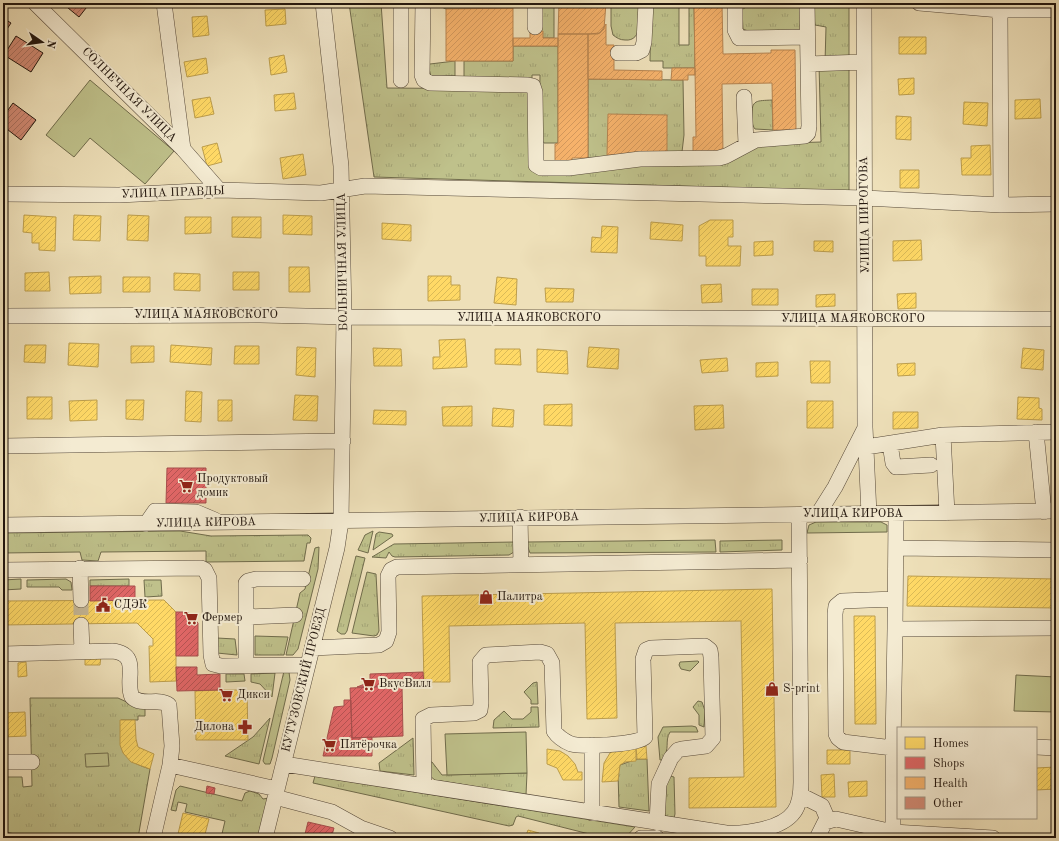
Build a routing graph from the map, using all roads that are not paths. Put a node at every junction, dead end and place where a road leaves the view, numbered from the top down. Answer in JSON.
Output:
{"nodes":[{"id":1,"x":35,"y":3,"type":"edge"},
{"id":2,"x":164,"y":3,"type":"edge"},
{"id":3,"x":323,"y":3,"type":"edge"},
{"id":4,"x":401,"y":3,"type":"edge"},
{"id":5,"x":423,"y":3,"type":"edge"},
{"id":6,"x":535,"y":3,"type":"edge"},
{"id":7,"x":646,"y":3,"type":"edge"},
{"id":8,"x":735,"y":3,"type":"edge"},
{"id":9,"x":807,"y":3,"type":"edge"},
{"id":10,"x":864,"y":3,"type":"edge"},
{"id":11,"x":919,"y":3,"type":"edge"},
{"id":12,"x":1000,"y":10,"type":"junction"},
{"id":13,"x":1056,"y":10,"type":"edge"},
{"id":14,"x":535,"y":27,"type":"dead end"},
{"id":15,"x":808,"y":37,"type":"junction"},
{"id":16,"x":618,"y":53,"type":"dead end"},
{"id":17,"x":864,"y":62,"type":"junction"},
{"id":18,"x":808,"y":64,"type":"junction"},
{"id":19,"x":401,"y":80,"type":"dead end"},
{"id":20,"x":744,"y":98,"type":"dead end"},
{"id":21,"x":746,"y":144,"type":"junction"},
{"id":22,"x":183,"y":149,"type":"junction"},
{"id":23,"x":342,"y":189,"type":"junction"},
{"id":24,"x":219,"y":190,"type":"junction"},
{"id":25,"x":3,"y":194,"type":"edge"},
{"id":26,"x":865,"y":198,"type":"junction"},
{"id":27,"x":1056,"y":204,"type":"edge"},
{"id":28,"x":1001,"y":205,"type":"junction"},
{"id":29,"x":3,"y":316,"type":"edge"},
{"id":30,"x":344,"y":317,"type":"junction"},
{"id":31,"x":866,"y":319,"type":"junction"},
{"id":32,"x":1056,"y":319,"type":"edge"},
{"id":33,"x":865,"y":427,"type":"junction"},
{"id":34,"x":1036,"y":432,"type":"junction"},
{"id":35,"x":1056,"y":432,"type":"edge"},
{"id":36,"x":943,"y":435,"type":"junction"},
{"id":37,"x":342,"y":440,"type":"junction"},
{"id":38,"x":890,"y":444,"type":"junction"},
{"id":39,"x":3,"y":446,"type":"edge"},
{"id":40,"x":866,"y":447,"type":"junction"},
{"id":41,"x":931,"y":464,"type":"dead end"},
{"id":42,"x":1050,"y":512,"type":"edge"},
{"id":43,"x":947,"y":513,"type":"junction"},
{"id":44,"x":818,"y":514,"type":"junction"},
{"id":45,"x":869,"y":514,"type":"junction"},
{"id":46,"x":896,"y":514,"type":"junction"},
{"id":47,"x":799,"y":515,"type":"junction"},
{"id":48,"x":520,"y":517,"type":"junction"},
{"id":49,"x":341,"y":521,"type":"junction"},
{"id":50,"x":3,"y":525,"type":"edge"},
{"id":51,"x":896,"y":548,"type":"junction"},
{"id":52,"x":1056,"y":550,"type":"edge"},
{"id":53,"x":800,"y":560,"type":"junction"},
{"id":54,"x":521,"y":564,"type":"junction"},
{"id":55,"x":80,"y":568,"type":"junction"},
{"id":56,"x":3,"y":570,"type":"edge"},
{"id":57,"x":303,"y":579,"type":"dead end"},
{"id":58,"x":81,"y":600,"type":"tunnel mouth"},
{"id":59,"x":895,"y":600,"type":"junction"},
{"id":60,"x":295,"y":615,"type":"dead end"},
{"id":61,"x":245,"y":617,"type":"junction"},
{"id":62,"x":81,"y":625,"type":"tunnel mouth"},
{"id":63,"x":1056,"y":628,"type":"edge"},
{"id":64,"x":895,"y":629,"type":"junction"},
{"id":65,"x":312,"y":648,"type":"junction"},
{"id":66,"x":82,"y":651,"type":"junction"},
{"id":67,"x":3,"y":654,"type":"edge"},
{"id":68,"x":308,"y":665,"type":"junction"},
{"id":69,"x":246,"y":666,"type":"junction"},
{"id":70,"x":592,"y":745,"type":"junction"},
{"id":71,"x":896,"y":748,"type":"edge"},
{"id":72,"x":1037,"y":748,"type":"edge"},
{"id":73,"x":1056,"y":748,"type":"edge"},
{"id":74,"x":3,"y":762,"type":"edge"},
{"id":75,"x":32,"y":762,"type":"dead end"},
{"id":76,"x":284,"y":764,"type":"junction"},
{"id":77,"x":170,"y":765,"type":"junction"},
{"id":78,"x":424,"y":786,"type":"junction"},
{"id":79,"x":276,"y":793,"type":"junction"},
{"id":80,"x":800,"y":795,"type":"junction"},
{"id":81,"x":592,"y":813,"type":"junction"},
{"id":82,"x":828,"y":820,"type":"junction"},
{"id":83,"x":657,"y":831,"type":"edge"},
{"id":84,"x":860,"y":832,"type":"edge"},
{"id":85,"x":893,"y":832,"type":"junction"},
{"id":86,"x":154,"y":838,"type":"edge"},
{"id":87,"x":265,"y":838,"type":"edge"},
{"id":88,"x":390,"y":838,"type":"edge"},
{"id":89,"x":641,"y":838,"type":"edge"},
{"id":90,"x":817,"y":838,"type":"edge"},
{"id":91,"x":993,"y":838,"type":"edge"}],
"edges":[{"from":1,"to":22,"type":"street","name":"СОЛНЕЧНАЯ УЛИЦА"},
{"from":2,"to":22,"type":"street"},
{"from":3,"to":23,"type":"street","name":"БОЛЬНИЧНАЯ УЛИЦА"},
{"from":4,"to":19,"type":"street"},
{"from":5,"to":21,"type":"street"},
{"from":6,"to":14,"type":"street"},
{"from":7,"to":16,"type":"street"},
{"from":8,"to":15,"type":"street"},
{"from":9,"to":15,"type":"street"},
{"from":10,"to":17,"type":"street","name":"УЛИЦА ПИРОГОВА"},
{"from":11,"to":12,"type":"street"},
{"from":12,"to":13,"type":"street"},
{"from":12,"to":28,"type":"street"},
{"from":15,"to":18,"type":"street"},
{"from":17,"to":18,"type":"street"},
{"from":17,"to":26,"type":"street","name":"УЛИЦА ПИРОГОВА"},
{"from":18,"to":21,"type":"street"},
{"from":20,"to":21,"type":"street"},
{"from":22,"to":24,"type":"street","name":"СОЛНЕЧНАЯ УЛИЦА"},
{"from":23,"to":24,"type":"street","name":"УЛИЦА ПРАВДЫ"},
{"from":23,"to":26,"type":"street","name":"УЛИЦА ПРАВДЫ"},
{"from":23,"to":30,"type":"street","name":"БОЛЬНИЧНАЯ УЛИЦА"},
{"from":24,"to":25,"type":"street","name":"УЛИЦА ПРАВДЫ"},
{"from":26,"to":28,"type":"street","name":"УЛИЦА ПРАВДЫ"},
{"from":26,"to":31,"type":"street","name":"УЛИЦА ПИРОГОВА"},
{"from":27,"to":28,"type":"street","name":"УЛИЦА ПРАВДЫ"},
{"from":29,"to":30,"type":"street","name":"УЛИЦА МАЯКОВСКОГО"},
{"from":30,"to":31,"type":"street","name":"УЛИЦА МАЯКОВСКОГО"},
{"from":30,"to":37,"type":"street","name":"БОЛЬНИЧНАЯ УЛИЦА"},
{"from":31,"to":32,"type":"street","name":"УЛИЦА МАЯКОВСКОГО"},
{"from":31,"to":33,"type":"street","name":"УЛИЦА ПИРОГОВА"},
{"from":33,"to":40,"type":"street","name":"УЛИЦА ПИРОГОВА"},
{"from":33,"to":44,"type":"street","name":"УЛИЦА ПИРОГОВА"},
{"from":34,"to":35,"type":"street"},
{"from":34,"to":36,"type":"street"},
{"from":34,"to":42,"type":"street"},
{"from":36,"to":38,"type":"street"},
{"from":36,"to":43,"type":"street"},
{"from":37,"to":39,"type":"street"},
{"from":37,"to":49,"type":"street","name":"БОЛЬНИЧНАЯ УЛИЦА"},
{"from":38,"to":40,"type":"street"},
{"from":38,"to":41,"type":"street"},
{"from":40,"to":45,"type":"street","name":"УЛИЦА ПИРОГОВА"},
{"from":42,"to":43,"type":"street","name":"УЛИЦА КИРОВА"},
{"from":43,"to":46,"type":"street","name":"УЛИЦА КИРОВА"},
{"from":44,"to":45,"type":"street","name":"УЛИЦА КИРОВА"},
{"from":44,"to":47,"type":"street","name":"УЛИЦА КИРОВА"},
{"from":45,"to":46,"type":"street","name":"УЛИЦА КИРОВА"},
{"from":46,"to":51,"type":"street"},
{"from":47,"to":48,"type":"street","name":"УЛИЦА КИРОВА"},
{"from":47,"to":53,"type":"street"},
{"from":48,"to":49,"type":"street","name":"УЛИЦА КИРОВА"},
{"from":48,"to":54,"type":"street"},
{"from":49,"to":50,"type":"street","name":"УЛИЦА КИРОВА"},
{"from":49,"to":65,"type":"street","name":"КУТУЗОВСКИЙ ПРОЕЗД"},
{"from":51,"to":52,"type":"street"},
{"from":51,"to":59,"type":"street"},
{"from":53,"to":54,"type":"street"},
{"from":53,"to":80,"type":"street"},
{"from":54,"to":65,"type":"street"},
{"from":55,"to":56,"type":"street"},
{"from":55,"to":58,"type":"street"},
{"from":55,"to":69,"type":"street"},
{"from":57,"to":61,"type":"street"},
{"from":59,"to":64,"type":"street"},
{"from":59,"to":71,"type":"street"},
{"from":60,"to":61,"type":"street"},
{"from":61,"to":69,"type":"street"},
{"from":62,"to":66,"type":"street"},
{"from":63,"to":64,"type":"street"},
{"from":64,"to":71,"type":"street"},
{"from":65,"to":68,"type":"street","name":"КУТУЗОВСКИЙ ПРОЕЗД"},
{"from":66,"to":67,"type":"street"},
{"from":66,"to":77,"type":"street"},
{"from":68,"to":69,"type":"street"},
{"from":68,"to":76,"type":"street","name":"КУТУЗОВСКИЙ ПРОЕЗД"},
{"from":70,"to":78,"type":"street"},
{"from":70,"to":81,"type":"street"},
{"from":70,"to":83,"type":"street"},
{"from":71,"to":85,"type":"street"},
{"from":72,"to":73,"type":"street"},
{"from":74,"to":75,"type":"street"},
{"from":76,"to":78,"type":"street"},
{"from":76,"to":79,"type":"street","name":"КУТУЗОВСКИЙ ПРОЕЗД"},
{"from":77,"to":79,"type":"street"},
{"from":77,"to":86,"type":"street"},
{"from":78,"to":81,"type":"street"},
{"from":79,"to":87,"type":"street","name":"КУТУЗОВСКИЙ ПРОЕЗД"},
{"from":79,"to":88,"type":"street"},
{"from":80,"to":82,"type":"street"},
{"from":80,"to":83,"type":"street"},
{"from":81,"to":83,"type":"street"},
{"from":82,"to":84,"type":"street"},
{"from":82,"to":90,"type":"street"},
{"from":83,"to":89,"type":"street"},
{"from":84,"to":85,"type":"street"},
{"from":85,"to":91,"type":"street"}]}
